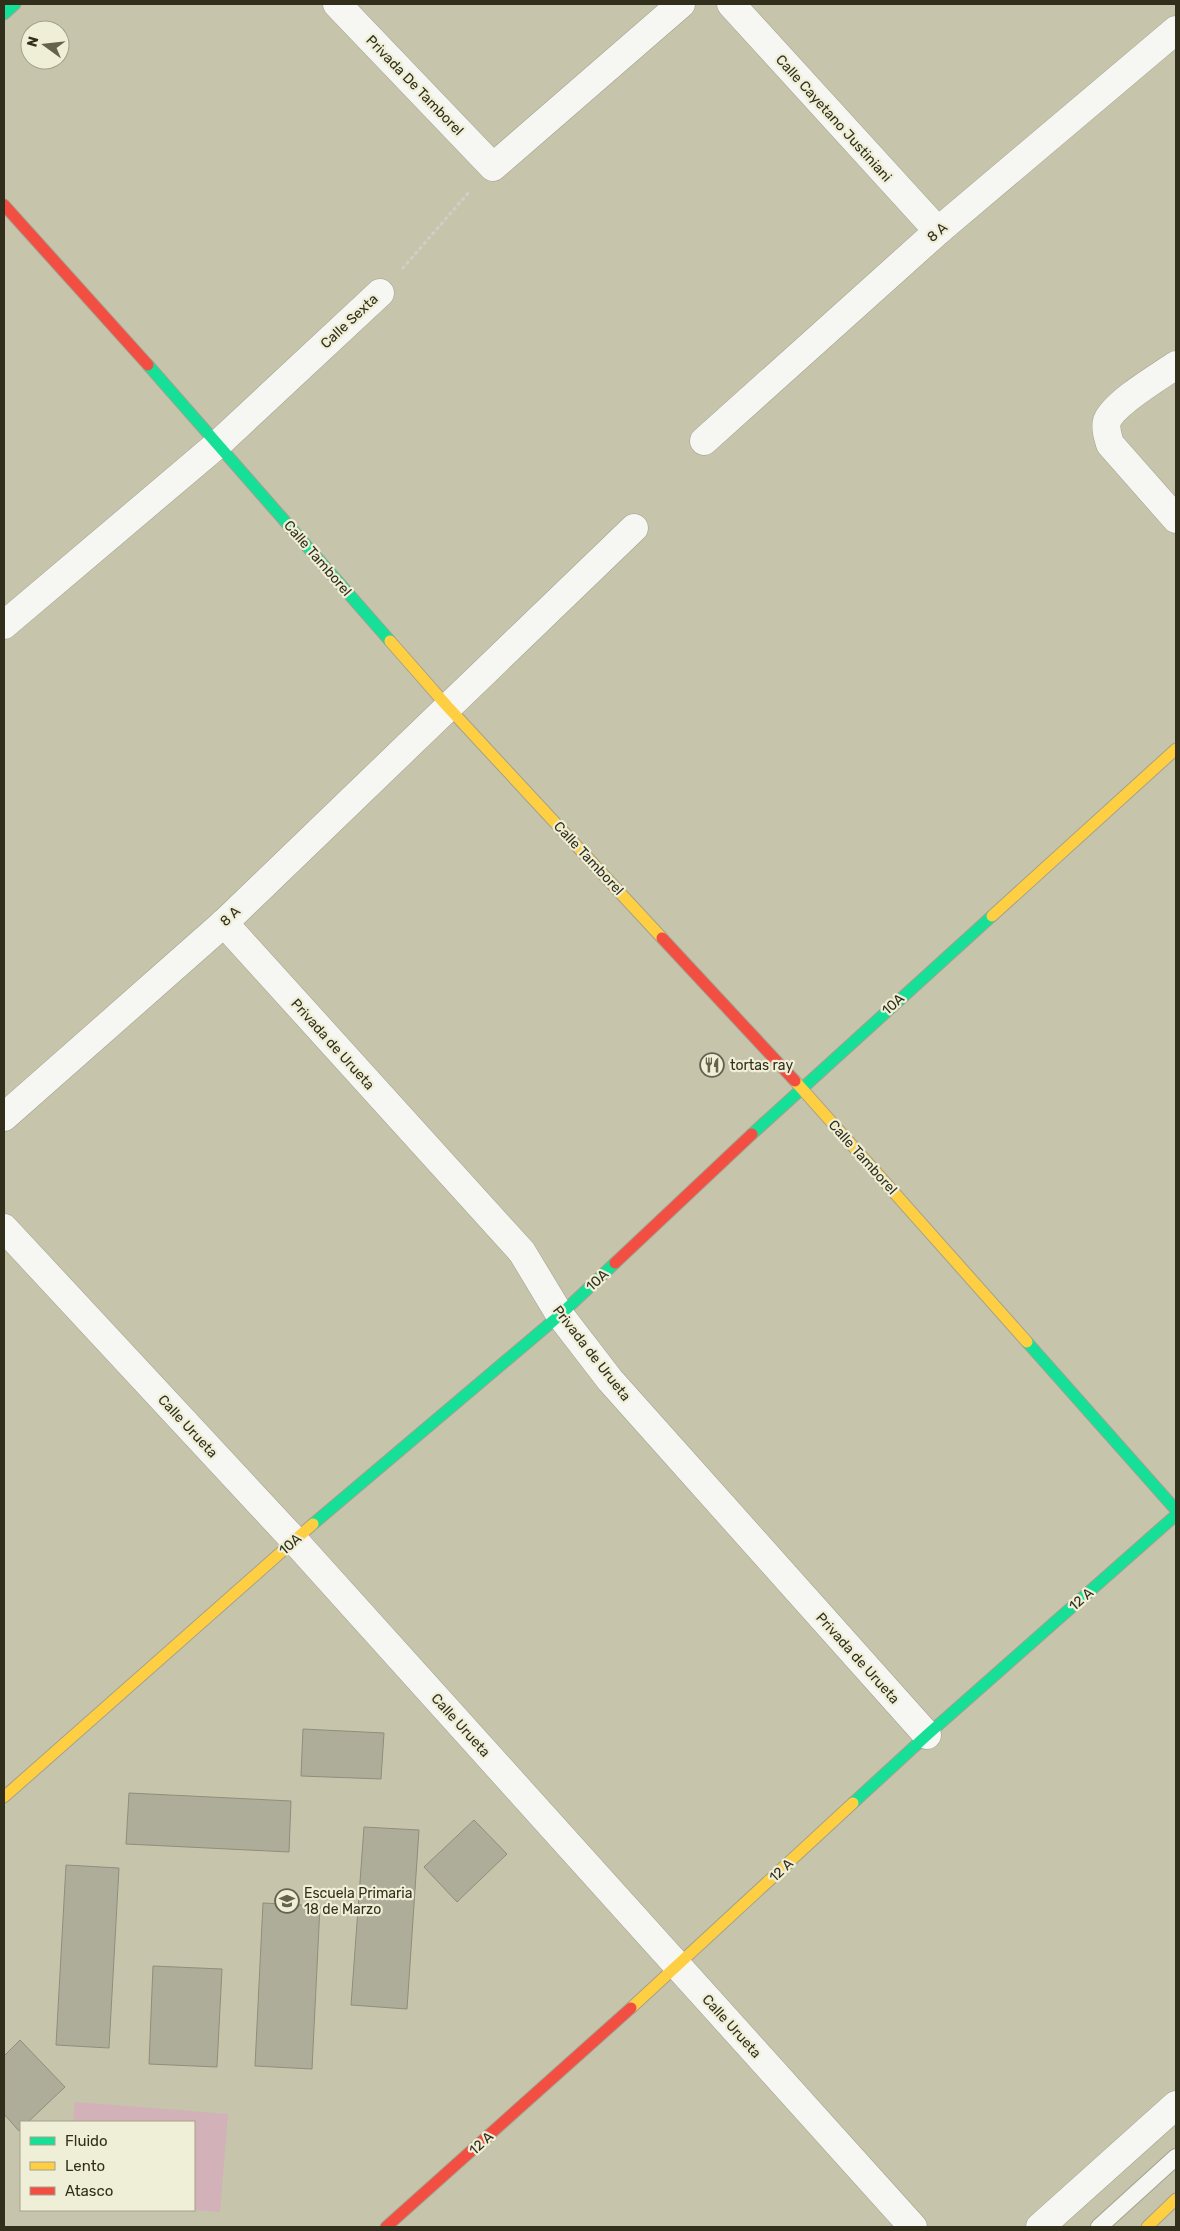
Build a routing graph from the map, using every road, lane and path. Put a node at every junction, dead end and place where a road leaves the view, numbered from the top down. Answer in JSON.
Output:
{"nodes":[{"id":1,"x":15,"y":4,"type":"edge"},
{"id":2,"x":337,"y":4,"type":"edge"},
{"id":3,"x":682,"y":4,"type":"edge"},
{"id":4,"x":731,"y":4,"type":"edge"},
{"id":5,"x":4,"y":14,"type":"edge"},
{"id":6,"x":1176,"y":30,"type":"edge"},
{"id":7,"x":492,"y":166,"type":"junction"},
{"id":8,"x":4,"y":205,"type":"edge"},
{"id":9,"x":938,"y":231,"type":"junction"},
{"id":10,"x":380,"y":293,"type":"joint"},
{"id":11,"x":1176,"y":365,"type":"edge"},
{"id":12,"x":704,"y":441,"type":"dead end"},
{"id":13,"x":218,"y":444,"type":"junction"},
{"id":14,"x":1176,"y":519,"type":"edge"},
{"id":15,"x":634,"y":528,"type":"dead end"},
{"id":16,"x":4,"y":625,"type":"edge"},
{"id":17,"x":448,"y":706,"type":"junction"},
{"id":18,"x":1176,"y":749,"type":"edge"},
{"id":19,"x":224,"y":923,"type":"junction"},
{"id":20,"x":801,"y":1088,"type":"junction"},
{"id":21,"x":4,"y":1117,"type":"edge"},
{"id":22,"x":4,"y":1228,"type":"edge"},
{"id":23,"x":560,"y":1315,"type":"junction"},
{"id":24,"x":1176,"y":1510,"type":"edge"},
{"id":25,"x":1176,"y":1515,"type":"edge"},
{"id":26,"x":294,"y":1540,"type":"junction"},
{"id":27,"x":927,"y":1735,"type":"junction"},
{"id":28,"x":4,"y":1797,"type":"edge"},
{"id":29,"x":678,"y":1966,"type":"junction"},
{"id":30,"x":1176,"y":2105,"type":"edge"},
{"id":31,"x":1176,"y":2157,"type":"edge"},
{"id":32,"x":1176,"y":2200,"type":"edge"},
{"id":33,"x":386,"y":2227,"type":"edge"},
{"id":34,"x":914,"y":2227,"type":"edge"},
{"id":35,"x":1040,"y":2227,"type":"edge"},
{"id":36,"x":1099,"y":2227,"type":"edge"},
{"id":37,"x":1147,"y":2227,"type":"edge"}],
"edges":[{"from":1,"to":5,"type":"main road"},
{"from":2,"to":7,"type":"street","name":"Privada De Tamborel"},
{"from":3,"to":7,"type":"street"},
{"from":4,"to":9,"type":"street","name":"Calle Cayetano Justiniani"},
{"from":6,"to":9,"type":"street","name":"8 A"},
{"from":7,"to":10,"type":"path","name":"Calle Sexta"},
{"from":8,"to":13,"type":"main road","name":"Calle Tamborel"},
{"from":9,"to":12,"type":"street","name":"8 A"},
{"from":10,"to":13,"type":"street","name":"Calle Sexta"},
{"from":11,"to":14,"type":"street"},
{"from":13,"to":16,"type":"street","name":"Calle Sexta"},
{"from":13,"to":17,"type":"main road","name":"Calle Tamborel"},
{"from":15,"to":17,"type":"street","name":"8 A"},
{"from":17,"to":19,"type":"street","name":"8 A"},
{"from":17,"to":20,"type":"main road","name":"Calle Tamborel"},
{"from":18,"to":20,"type":"main road","name":"10A"},
{"from":19,"to":21,"type":"street","name":"8 A"},
{"from":19,"to":23,"type":"street","name":"Privada de Urueta"},
{"from":20,"to":23,"type":"main road","name":"10A"},
{"from":20,"to":24,"type":"main road","name":"Calle Tamborel"},
{"from":22,"to":26,"type":"street","name":"Calle Urueta"},
{"from":23,"to":26,"type":"main road","name":"10A"},
{"from":23,"to":27,"type":"street","name":"Privada de Urueta"},
{"from":25,"to":27,"type":"main road","name":"12 A"},
{"from":26,"to":28,"type":"main road","name":"10A"},
{"from":26,"to":29,"type":"street","name":"Calle Urueta"},
{"from":27,"to":29,"type":"main road","name":"12 A"},
{"from":29,"to":33,"type":"main road","name":"12 A"},
{"from":29,"to":34,"type":"street","name":"Calle Urueta"},
{"from":30,"to":35,"type":"street"},
{"from":31,"to":36,"type":"lane"},
{"from":32,"to":37,"type":"main road"}]}
